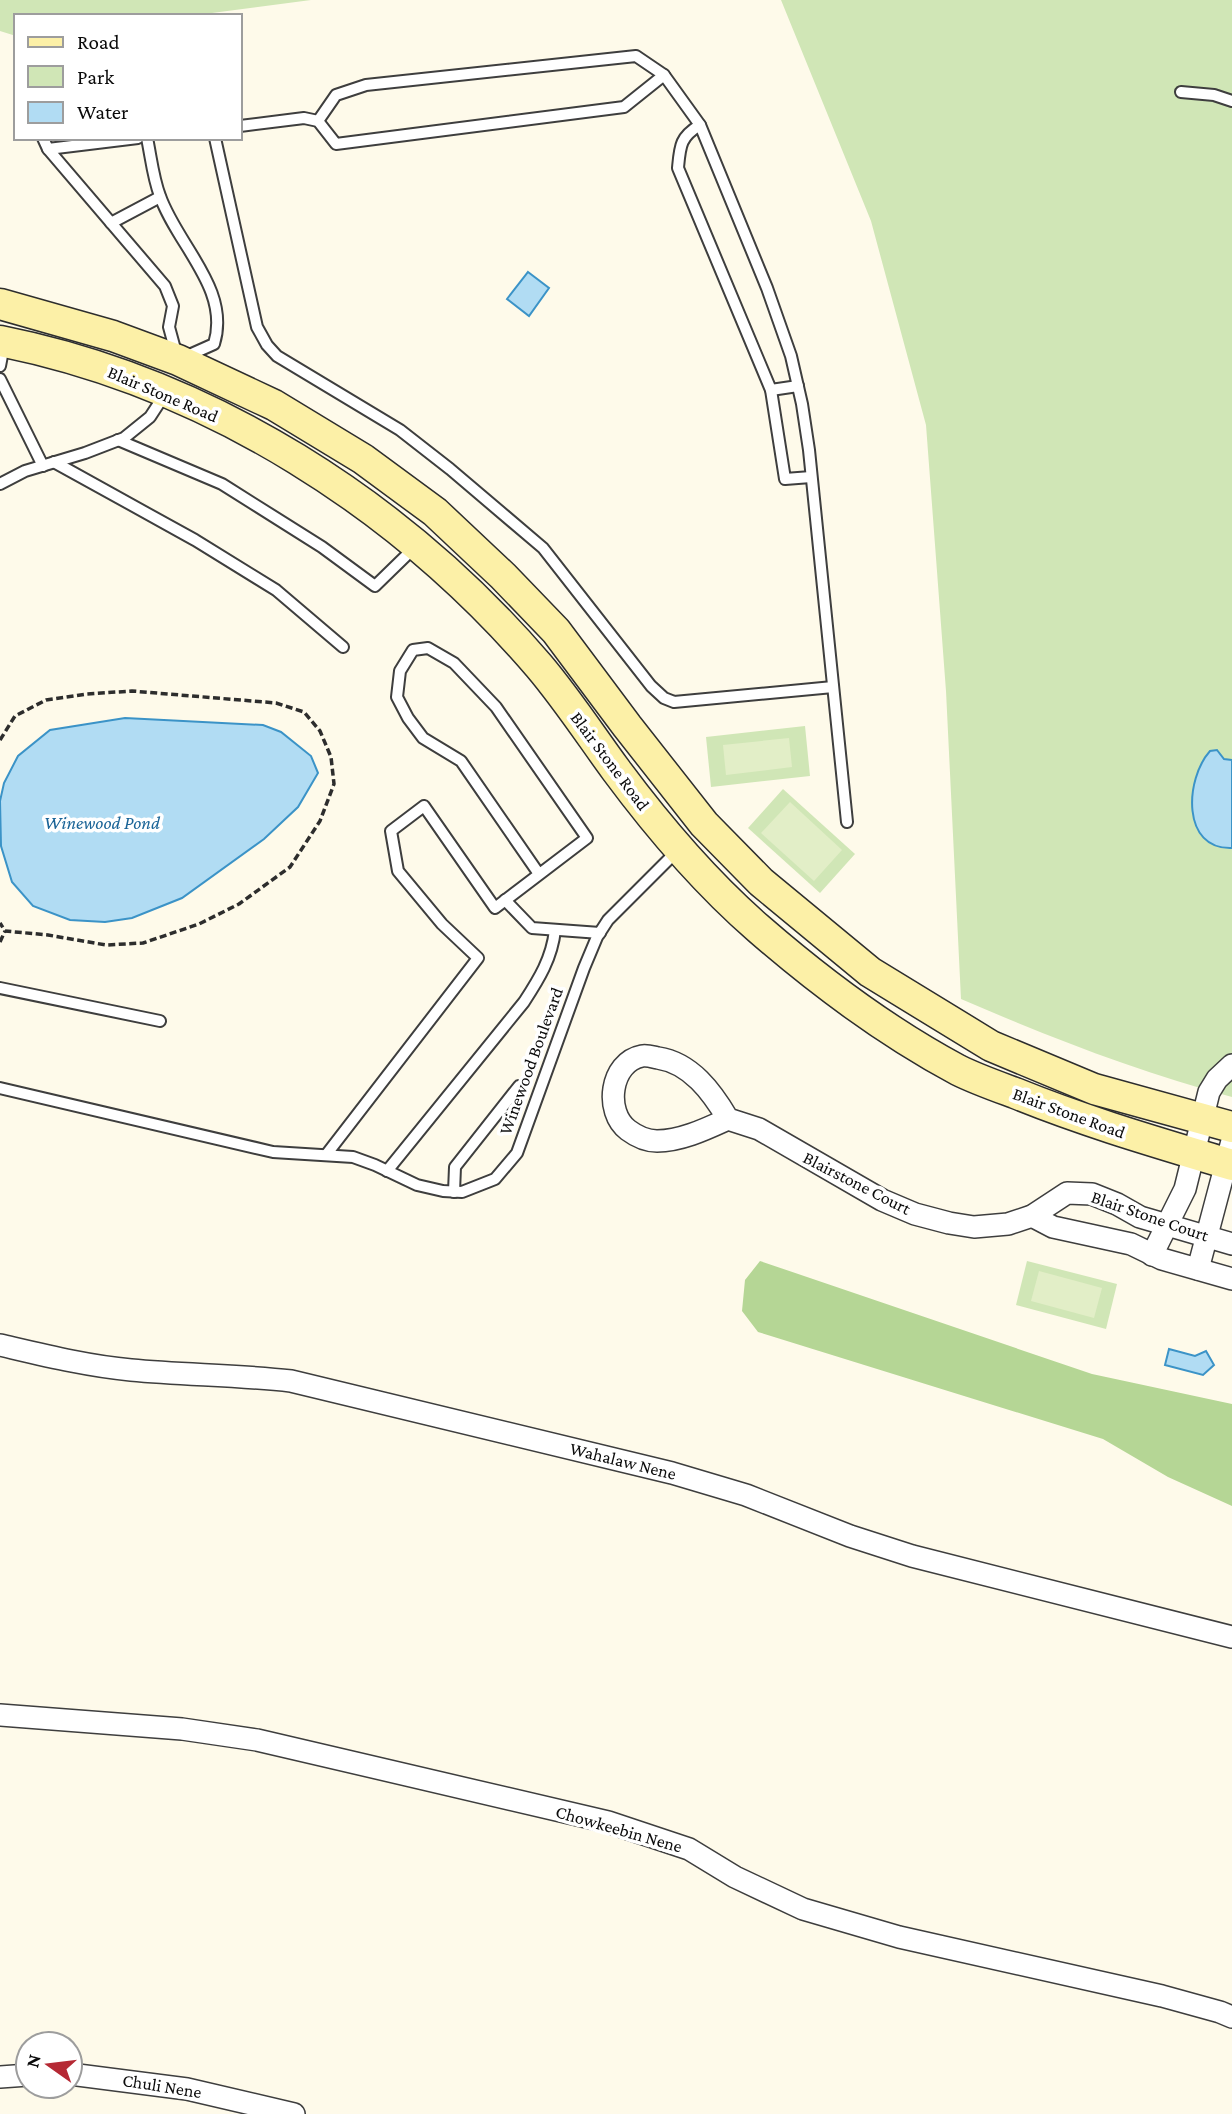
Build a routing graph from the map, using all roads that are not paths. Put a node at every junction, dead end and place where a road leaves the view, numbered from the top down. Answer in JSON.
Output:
{"nodes":[{"id":1,"x":664,"y":75,"type":"junction"},
{"id":2,"x":1181,"y":92,"type":"dead end"},
{"id":3,"x":1232,"y":101,"type":"edge"},
{"id":4,"x":318,"y":121,"type":"junction"},
{"id":5,"x":700,"y":125,"type":"junction"},
{"id":6,"x":242,"y":126,"type":"edge"},
{"id":7,"x":107,"y":140,"type":"edge"},
{"id":8,"x":146,"y":140,"type":"edge"},
{"id":9,"x":215,"y":140,"type":"edge"},
{"id":10,"x":46,"y":144,"type":"edge"},
{"id":11,"x":160,"y":197,"type":"junction"},
{"id":12,"x":111,"y":223,"type":"junction"},
{"id":13,"x":0,"y":304,"type":"edge"},
{"id":14,"x":2,"y":350,"type":"edge"},
{"id":15,"x":178,"y":360,"type":"junction"},
{"id":16,"x":0,"y":379,"type":"edge"},
{"id":17,"x":797,"y":386,"type":"junction"},
{"id":18,"x":771,"y":390,"type":"junction"},
{"id":19,"x":166,"y":393,"type":"junction"},
{"id":20,"x":118,"y":440,"type":"junction"},
{"id":21,"x":48,"y":464,"type":"junction"},
{"id":22,"x":811,"y":477,"type":"junction"},
{"id":23,"x":0,"y":484,"type":"edge"},
{"id":24,"x":443,"y":519,"type":"junction"},
{"id":25,"x":418,"y":544,"type":"junction"},
{"id":26,"x":343,"y":647,"type":"dead end"},
{"id":27,"x":834,"y":687,"type":"junction"},
{"id":28,"x":847,"y":822,"type":"dead end"},
{"id":29,"x":704,"y":824,"type":"junction"},
{"id":30,"x":678,"y":849,"type":"junction"},
{"id":31,"x":539,"y":874,"type":"junction"},
{"id":32,"x":505,"y":900,"type":"junction"},
{"id":33,"x":555,"y":930,"type":"junction"},
{"id":34,"x":600,"y":933,"type":"junction"},
{"id":35,"x":0,"y":988,"type":"edge"},
{"id":36,"x":160,"y":1021,"type":"dead end"},
{"id":37,"x":1232,"y":1065,"type":"edge"},
{"id":38,"x":519,"y":1086,"type":"dead end"},
{"id":39,"x":0,"y":1088,"type":"edge"},
{"id":40,"x":728,"y":1119,"type":"junction"},
{"id":41,"x":1202,"y":1119,"type":"junction"},
{"id":42,"x":1232,"y":1127,"type":"edge"},
{"id":43,"x":1193,"y":1154,"type":"junction"},
{"id":44,"x":326,"y":1156,"type":"junction"},
{"id":45,"x":1230,"y":1156,"type":"edge"},
{"id":46,"x":387,"y":1171,"type":"junction"},
{"id":47,"x":454,"y":1192,"type":"junction"},
{"id":48,"x":1032,"y":1216,"type":"junction"},
{"id":49,"x":1167,"y":1225,"type":"junction"},
{"id":50,"x":1205,"y":1236,"type":"junction"},
{"id":51,"x":1232,"y":1244,"type":"edge"},
{"id":52,"x":1152,"y":1255,"type":"junction"},
{"id":53,"x":1198,"y":1269,"type":"junction"},
{"id":54,"x":1232,"y":1279,"type":"edge"},
{"id":55,"x":0,"y":1345,"type":"edge"},
{"id":56,"x":1232,"y":1637,"type":"edge"},
{"id":57,"x":0,"y":1715,"type":"edge"},
{"id":58,"x":1226,"y":2015,"type":"edge"},
{"id":59,"x":84,"y":2076,"type":"edge"},
{"id":60,"x":294,"y":2114,"type":"edge"}],
"edges":[{"from":1,"to":4,"type":"lane"},
{"from":1,"to":4,"type":"lane"},
{"from":1,"to":5,"type":"lane"},
{"from":2,"to":3,"type":"lane"},
{"from":4,"to":6,"type":"lane"},
{"from":5,"to":17,"type":"lane"},
{"from":5,"to":18,"type":"lane"},
{"from":7,"to":10,"type":"lane"},
{"from":8,"to":11,"type":"lane"},
{"from":9,"to":27,"type":"lane"},
{"from":10,"to":12,"type":"lane"},
{"from":11,"to":12,"type":"lane"},
{"from":11,"to":15,"type":"lane"},
{"from":12,"to":15,"type":"lane"},
{"from":13,"to":15,"type":"main road","name":"Blair Stone Road"},
{"from":14,"to":19,"type":"main road","name":"Blair Stone Road"},
{"from":15,"to":19,"type":"main road"},
{"from":15,"to":24,"type":"main road","name":"Blair Stone Road"},
{"from":16,"to":21,"type":"lane"},
{"from":17,"to":18,"type":"lane"},
{"from":17,"to":22,"type":"lane"},
{"from":18,"to":22,"type":"lane"},
{"from":19,"to":20,"type":"lane"},
{"from":19,"to":25,"type":"main road","name":"Blair Stone Road"},
{"from":20,"to":21,"type":"lane"},
{"from":20,"to":25,"type":"lane"},
{"from":21,"to":23,"type":"lane"},
{"from":21,"to":26,"type":"lane"},
{"from":22,"to":27,"type":"lane"},
{"from":24,"to":25,"type":"main road"},
{"from":24,"to":29,"type":"main road","name":"Blair Stone Road"},
{"from":25,"to":30,"type":"main road","name":"Blair Stone Road"},
{"from":27,"to":28,"type":"lane"},
{"from":29,"to":30,"type":"main road"},
{"from":29,"to":41,"type":"main road","name":"Blair Stone Road"},
{"from":30,"to":34,"type":"lane","name":"Winewood Boulevard"},
{"from":30,"to":43,"type":"main road","name":"Blair Stone Road"},
{"from":31,"to":31,"type":"lane"},
{"from":31,"to":32,"type":"lane"},
{"from":32,"to":33,"type":"lane"},
{"from":32,"to":44,"type":"lane"},
{"from":33,"to":34,"type":"lane"},
{"from":33,"to":46,"type":"lane"},
{"from":34,"to":47,"type":"lane","name":"Winewood Boulevard"},
{"from":35,"to":36,"type":"lane"},
{"from":37,"to":41,"type":"street"},
{"from":38,"to":47,"type":"lane"},
{"from":39,"to":44,"type":"lane","name":"Winewood Boulevard"},
{"from":40,"to":40,"type":"street"},
{"from":40,"to":48,"type":"street","name":"Blairstone Court"},
{"from":41,"to":42,"type":"main road","name":"Blair Stone Road"},
{"from":41,"to":43,"type":"street"},
{"from":43,"to":45,"type":"main road","name":"Blair Stone Road"},
{"from":43,"to":49,"type":"street"},
{"from":44,"to":46,"type":"lane","name":"Winewood Boulevard"},
{"from":45,"to":50,"type":"street"},
{"from":46,"to":47,"type":"lane","name":"Winewood Boulevard"},
{"from":48,"to":49,"type":"street","name":"Blair Stone Court"},
{"from":48,"to":52,"type":"street","name":"Blair Stone Court"},
{"from":49,"to":50,"type":"street","name":"Blair Stone Court"},
{"from":49,"to":52,"type":"street"},
{"from":50,"to":51,"type":"street","name":"Blair Stone Court"},
{"from":50,"to":53,"type":"street"},
{"from":52,"to":53,"type":"street","name":"Blair Stone Court"},
{"from":53,"to":54,"type":"street","name":"Blair Stone Court"},
{"from":55,"to":56,"type":"street","name":"Wahalaw Nene"},
{"from":57,"to":58,"type":"street","name":"Chowkeebin Nene"},
{"from":59,"to":60,"type":"street","name":"Chuli Nene"}]}
